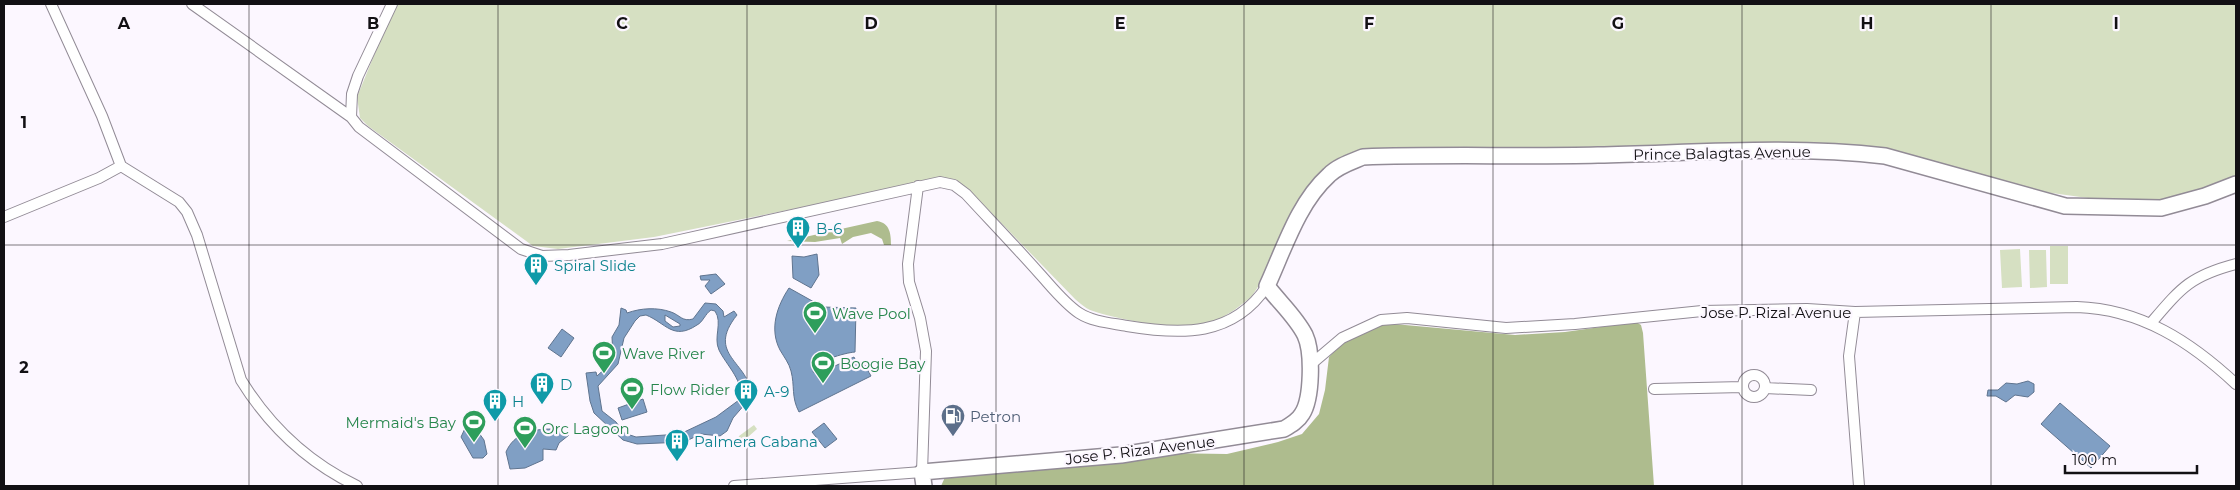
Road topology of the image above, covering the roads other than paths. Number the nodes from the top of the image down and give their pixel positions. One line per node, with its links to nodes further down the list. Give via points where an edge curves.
1 (50, 4): 5 (street, via 102,116)
2 (192, 4): 4 (street)
3 (392, 4): 4 (street, via 358,76 352,94)
4 (351, 117): 7 (street, via 359,127 504,237 521,249 542,256 662,244)
5 (121, 166): 8 (street); 20 (street, via 179,202 187,212 241,380 252,398 302,453 328,472)
6 (2236, 184): 10 (main road, Prince Balagtas Avenue, via 2161,208 2065,206 1885,156 1854,152 1363,157 1330,174 1319,185 1303,208)
7 (918, 186): 10 (street, via 940,182 960,189 1079,313 1097,321 1167,332 1205,330 1251,306); 19 (street, via 908,264 909,282 926,350)
8 (4, 217)
9 (2236, 264): 12 (street, via 2195,278 2180,289)
10 (1267, 286): 13 (main road, Jose P. Rizal Avenue, via 1305,335 1309,346)
11 (1856, 312): 12 (street, Jose P. Rizal Avenue, via 2087,307); 13 (street, Jose P. Rizal Avenue, via 1807,309 1702,311 1506,328 1407,318 1381,320 1342,338); 22 (street, via 1849,356)
12 (2151, 323): 14 (street, Jose P. Rizal Avenue, via 2192,346)
13 (1309, 366): 19 (main road, Jose P. Rizal Avenue, via 1310,387 1304,413 1284,429 1121,455)
14 (2236, 384)
15 (1743, 388): 16 (street, via 1753,397 1760,395); 16 (street, via 1746,377 1753,374 1764,380); 17 (street)
16 (1765, 388): 18 (street)
17 (1654, 389)
18 (1812, 390)
19 (923, 479): 21 (street)
20 (357, 486)
21 (734, 486)
22 (1859, 486)

